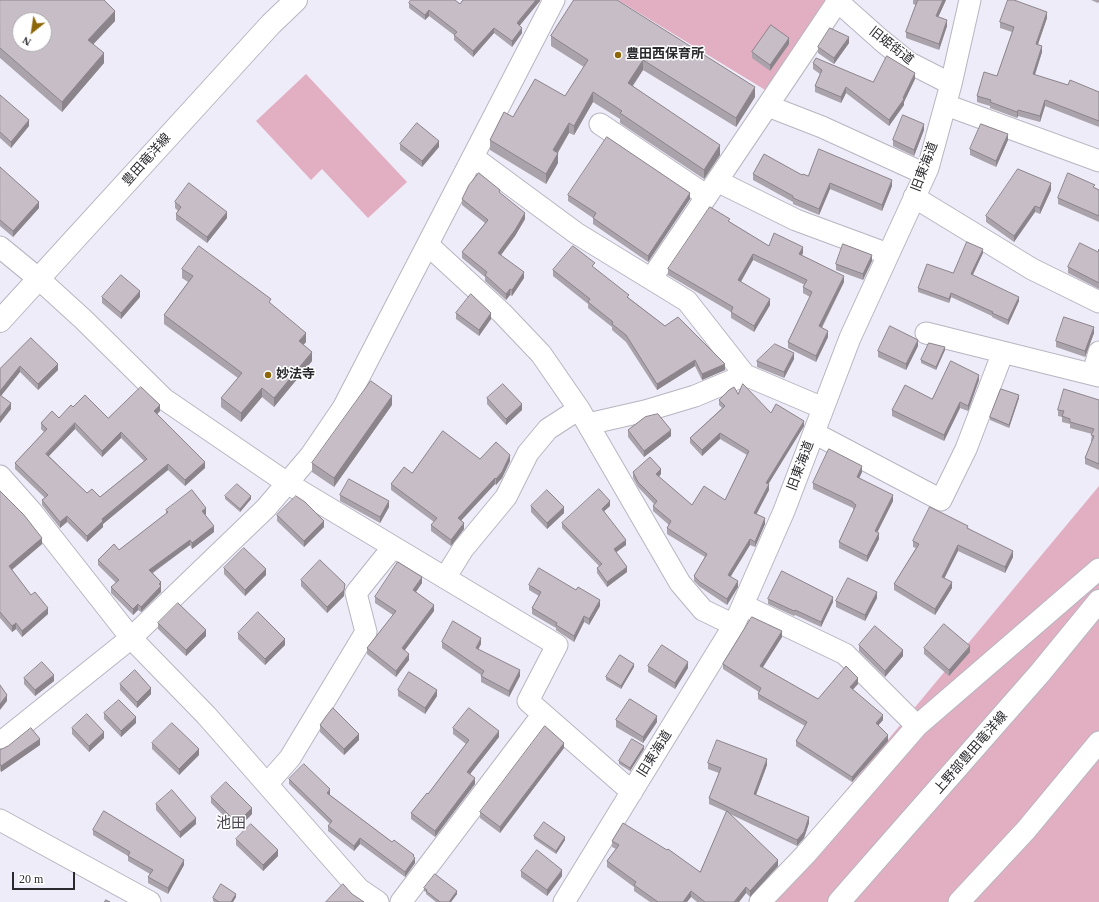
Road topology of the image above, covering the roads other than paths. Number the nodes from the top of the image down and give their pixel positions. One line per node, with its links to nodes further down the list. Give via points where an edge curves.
1 (296, 0): 17 (main road, 豊田竜洋線, via 271,24)
2 (554, 0): 9 (street)
3 (970, 0): 5 (street, 旧東海道)
4 (837, 1): 5 (street, 旧姫街道, via 908,62); 7 (street)
5 (951, 84): 6 (street, 旧東海道)
6 (946, 105): 10 (street); 11 (street, 旧東海道)
7 (768, 106): 11 (street, via 822,127); 12 (street)
8 (600, 124): 12 (street)
9 (473, 157): 14 (street); 18 (street, via 576,233)
10 (1099, 161)
11 (925, 174): 13 (street, 旧東海道)
12 (712, 189): 16 (street); 18 (street)
13 (914, 196): 16 (street, 旧東海道); 19 (street, via 1032,269)
14 (428, 245): 27 (street, via 502,313 541,354); 30 (street, via 343,408 311,456)
15 (0, 247): 17 (street)
16 (888, 254): 26 (street, 旧東海道, via 850,338)
17 (39, 279): 20 (main road, 豊田竜洋線); 30 (street, via 164,399)
18 (651, 279): 24 (street, via 687,302)
19 (1099, 302)
20 (0, 321)
21 (926, 333): 22 (street)
22 (1003, 352): 25 (street); 28 (street, via 966,449 941,500)
23 (1099, 352): 25 (street)
24 (745, 375): 26 (street); 27 (street, via 695,396 645,411)
25 (1096, 375)
26 (823, 408): 28 (street, 旧東海道)
27 (584, 416): 33 (street, via 548,429 528,453 506,497 463,549); 36 (street, via 680,583 703,610)
28 (814, 433): 35 (street, 旧東海道, via 784,511)
29 (0, 476): 37 (street, via 32,512)
30 (287, 483): 31 (street); 37 (street, via 266,508)
31 (393, 547): 33 (street); 42 (street, via 356,593 366,632 290,758)
32 (1099, 569): 39 (street)
33 (445, 578): 38 (street, via 557,645 528,701)
34 (1099, 601): 50 (main road, 上野部豊田竜洋線, via 1040,673)
35 (743, 605): 36 (street, 旧東海道); 39 (street, via 845,654)
36 (734, 625): 43 (street, 旧東海道)
37 (131, 638): 40 (street); 42 (street, via 206,715)
38 (543, 714): 43 (street); 47 (street)
39 (917, 726): 49 (street, via 805,855)
40 (1, 740)
41 (1099, 742): 51 (street, via 1026,830)
42 (267, 784): 46 (street, via 358,889)
43 (632, 792): 48 (street, 旧東海道)
44 (0, 820): 45 (street)
45 (150, 902)
46 (378, 902)
47 (401, 902)
48 (564, 902)
49 (760, 902)
50 (839, 902)
51 (959, 902)

